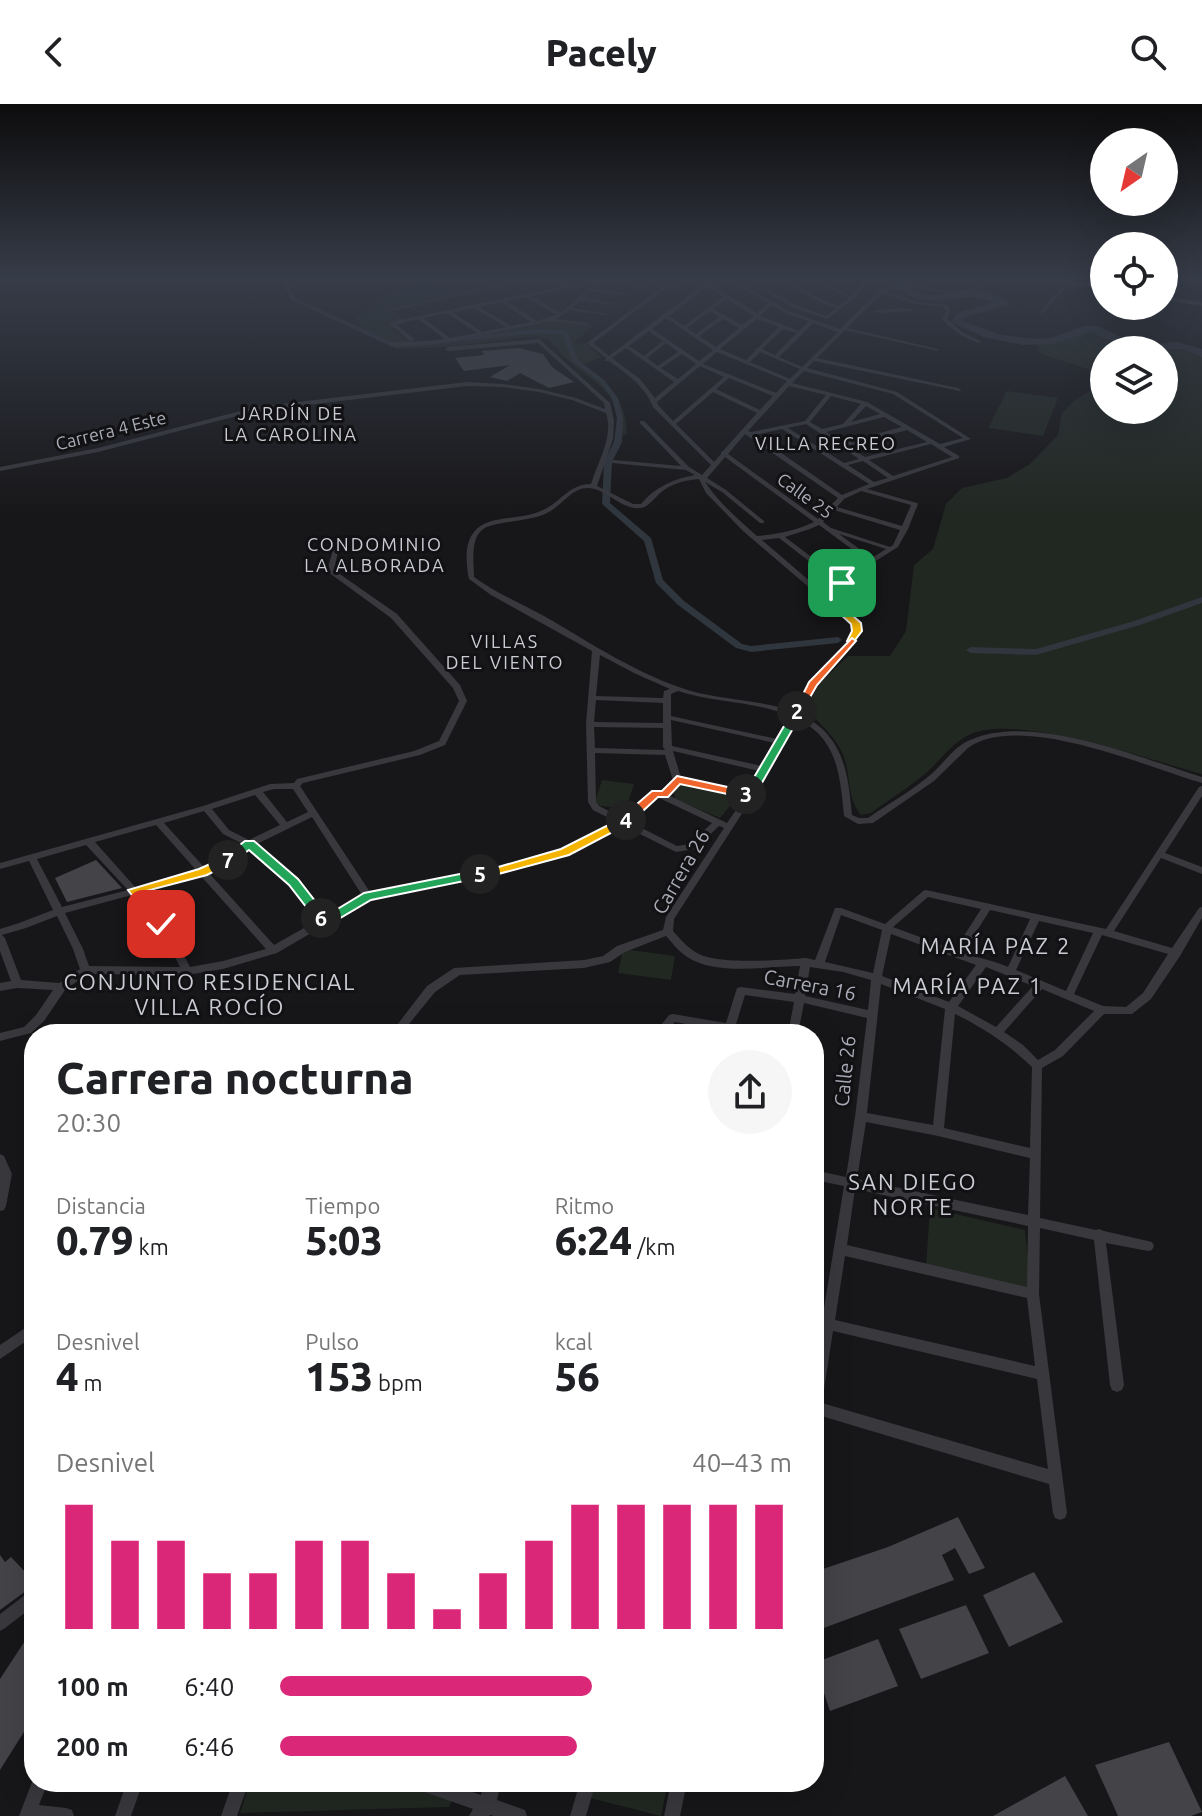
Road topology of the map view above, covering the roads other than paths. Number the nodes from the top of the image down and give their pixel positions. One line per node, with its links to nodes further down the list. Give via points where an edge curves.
1 (556, 359): 24 (street, via 607,403)
2 (645, 359): 13 (street)
3 (671, 359): 13 (street)
4 (692, 359): 12 (street)
5 (706, 359): 12 (street)
6 (737, 359): 11 (street)
7 (749, 359): 11 (street)
8 (783, 359): 14 (street)
9 (813, 359): 14 (street); 19 (street)
10 (607, 360): 22 (street, via 635,377)
11 (746, 363): 17 (street)
12 (700, 364): 15 (street); 16 (street)
13 (658, 368): 16 (street)
14 (803, 369): 17 (street); 38 (street, via 895,393 968,439)
15 (728, 376): 18 (street); 21 (street)
16 (678, 382): 22 (street)
17 (790, 383): 20 (street); 21 (street)
18 (712, 389): 25 (street); 29 (street)
19 (958, 390)
20 (830, 394): 23 (street); 28 (street)
21 (777, 395): 25 (street)
22 (655, 401): 29 (street)
23 (865, 403): 26 (street); 30 (street)
24 (608, 412): 45 (street, Carrera 4 Este, via 573,397 467,384 256,409); 49 (street, via 611,437)
25 (761, 413): 33 (street)
26 (884, 415): 30 (street); 32 (street)
27 (642, 422): 44 (street)
28 (807, 422): 31 (street); 34 (street)
29 (673, 424): 42 (street)
30 (845, 426): 34 (street)
31 (783, 427): 33 (street); 35 (street)
32 (907, 428): 36 (street); 37 (street)
33 (748, 432): 39 (street); 51 (street)
34 (824, 433): 35 (street); 37 (street)
35 (804, 441): 43 (street)
36 (932, 442): 38 (street); 40 (street)
37 (843, 445): 40 (street)
38 (940, 446): 46 (street, via 957,457)
39 (723, 453): 42 (street); 54 (street, Calle 25)
40 (862, 459): 43 (street); 46 (street)
41 (614, 462): 44 (street)
42 (713, 464): 47 (street)
43 (842, 465): 48 (street)
44 (687, 468): 47 (street)
45 (0, 469)
46 (891, 477): 48 (street)
47 (702, 478): 49 (street, via 686,478 653,492 643,506); 53 (street); 57 (street, via 704,487)
48 (873, 484): 50 (street)
49 (596, 488): 63 (street, via 577,488 546,513 477,528 468,553 471,578)
50 (860, 489): 51 (street); 55 (street, via 915,504)
51 (842, 498): 52 (street)
52 (830, 507): 54 (street); 55 (street)
53 (762, 522)
54 (821, 525): 56 (street); 59 (street); 60 (street, Calle 25)
55 (905, 529): 59 (street)
56 (780, 536): 57 (street); 61 (street)
57 (756, 538): 62 (street)
58 (336, 547): 76 (street, via 330,571 394,616 448,673 463,701 442,743 432,749)
59 (891, 549): 60 (street)
60 (872, 561): 61 (street)
61 (842, 583): 62 (street)
62 (818, 590): 67 (street, Carrera 26, via 856,623 857,631 812,684)
63 (596, 651): 64 (street); 65 (street)
64 (677, 689): 66 (street, via 667,693); 67 (street)
65 (593, 698): 66 (street); 69 (street)
66 (667, 701): 68 (street)
67 (794, 715): 70 (street, Carrera 26); 75 (street, via 821,731 832,745 841,761 848,816 858,821 870,821 932,779 974,740 1014,731 1074,742)
68 (666, 721): 69 (street); 70 (street); 72 (street)
69 (590, 724): 71 (street)
70 (780, 742): 73 (street, Carrera 26)
71 (592, 750): 72 (street); 85 (street, via 592,802)
72 (667, 750): 73 (street); 74 (street)
73 (764, 769): 80 (street, Carrera 26)
74 (677, 780): 79 (street); 80 (street)
75 (1202, 780)
76 (296, 786): 78 (street); 82 (street)
77 (1202, 789): 90 (street)
78 (257, 791): 81 (street); 86 (street)
79 (660, 794): 84 (street); 85 (street)
80 (750, 795): 87 (street, Carrera 26)
81 (206, 808): 83 (street); 89 (street, via 226,832)
82 (313, 813): 86 (street); 96 (street)
83 (158, 822): 88 (street); 94 (street)
84 (718, 822): 85 (street, via 685,850); 87 (street)
85 (623, 823): 96 (street, via 536,862)
86 (286, 826): 89 (street)
87 (728, 827): 104 (street, Carrera 26, via 669,919)
88 (89, 842): 91 (street); 95 (street)
89 (249, 844): 94 (street); 101 (street, via 294,882)
90 (1159, 854): 93 (street); 105 (street)
91 (32, 858): 92 (street); 99 (street)
92 (0, 866)
93 (1202, 871)
94 (202, 872): 95 (street); 107 (street)
95 (134, 890): 99 (street); 114 (street, via 178,946)
96 (368, 896): 101 (street)
97 (988, 906): 100 (street); 102 (street, via 926,893); 109 (street)
98 (1202, 910): 108 (street)
99 (59, 912): 103 (street); 113 (street)
100 (1036, 917): 105 (street); 115 (street)
101 (325, 923): 107 (street)
102 (888, 926): 109 (street); 111 (street, via 835,910); 116 (street, Calle 26)
103 (0, 932)
104 (668, 932): 110 (street, via 695,956 714,962); 127 (street, via 584,964 458,971 431,989)
105 (1104, 932): 108 (street); 121 (street)
106 (0, 938): 117 (street)
107 (273, 950): 114 (street)
108 (1176, 953): 124 (street, via 1147,996 1128,1011)
109 (957, 954): 112 (street)
110 (806, 962): 111 (street); 122 (street)
111 (819, 964): 116 (street)
112 (983, 964): 115 (street); 123 (street)
113 (85, 970): 114 (street); 120 (street)
114 (187, 971)
115 (1010, 972): 118 (street)
116 (877, 976): 123 (street); 125 (street, Calle 26)
117 (17, 984): 119 (street); 120 (street)
118 (1041, 984): 121 (street); 133 (street)
119 (0, 987)
120 (61, 987): 126 (street)
121 (1069, 994): 124 (street)
122 (801, 999): 125 (street, Carrera 16); 130 (street, Carrera 16, via 741,991); 131 (street)
123 (950, 1009): 133 (street); 137 (street)
124 (1102, 1010): 135 (street, via 1059,1053)
125 (872, 1015): 136 (street, Calle 26)
126 (34, 1024)
127 (403, 1024)
128 (668, 1024): 129 (street, via 673,1018)
129 (699, 1024)
130 (731, 1024)
131 (795, 1024)
132 (24, 1031): 134 (street)
133 (998, 1032): 135 (street)
134 (0, 1037)
135 (1037, 1066): 138 (street)
136 (861, 1117): 137 (street); 141 (street, Calle 26)
137 (938, 1131): 138 (street)
138 (1035, 1154): 143 (street)
139 (1, 1160): 142 (street, via 6,1174)
140 (824, 1177): 141 (street)
141 (850, 1182): 143 (street); 146 (street, Calle 26)
142 (0, 1206)
143 (1032, 1220): 144 (street); 147 (street)
144 (1099, 1234): 145 (street); 153 (street)
145 (1148, 1246)
146 (840, 1249): 147 (street); 148 (street, Calle 26)
147 (1033, 1294): 152 (street)
148 (828, 1324): 150 (street, Calle 26); 152 (street)
149 (24, 1335): 151 (street)
150 (824, 1350)
151 (0, 1353)
152 (1042, 1374): 155 (street)
153 (1117, 1385)
154 (824, 1412): 155 (street)
155 (1054, 1478): 156 (street)
156 (1060, 1513)
157 (24, 1605): 158 (street)
158 (0, 1623)
159 (36, 1792): 167 (street)
160 (131, 1792): 169 (street)
161 (237, 1792): 170 (street)
162 (441, 1792): 166 (street)
163 (489, 1792): 166 (street)
164 (585, 1792): 172 (street)
165 (677, 1792): 173 (street)
166 (482, 1811): 171 (street)
167 (28, 1814): 168 (street)
168 (66, 1816)
169 (123, 1816)
170 (229, 1816)
171 (519, 1816)
172 (578, 1816)
173 (672, 1816)

